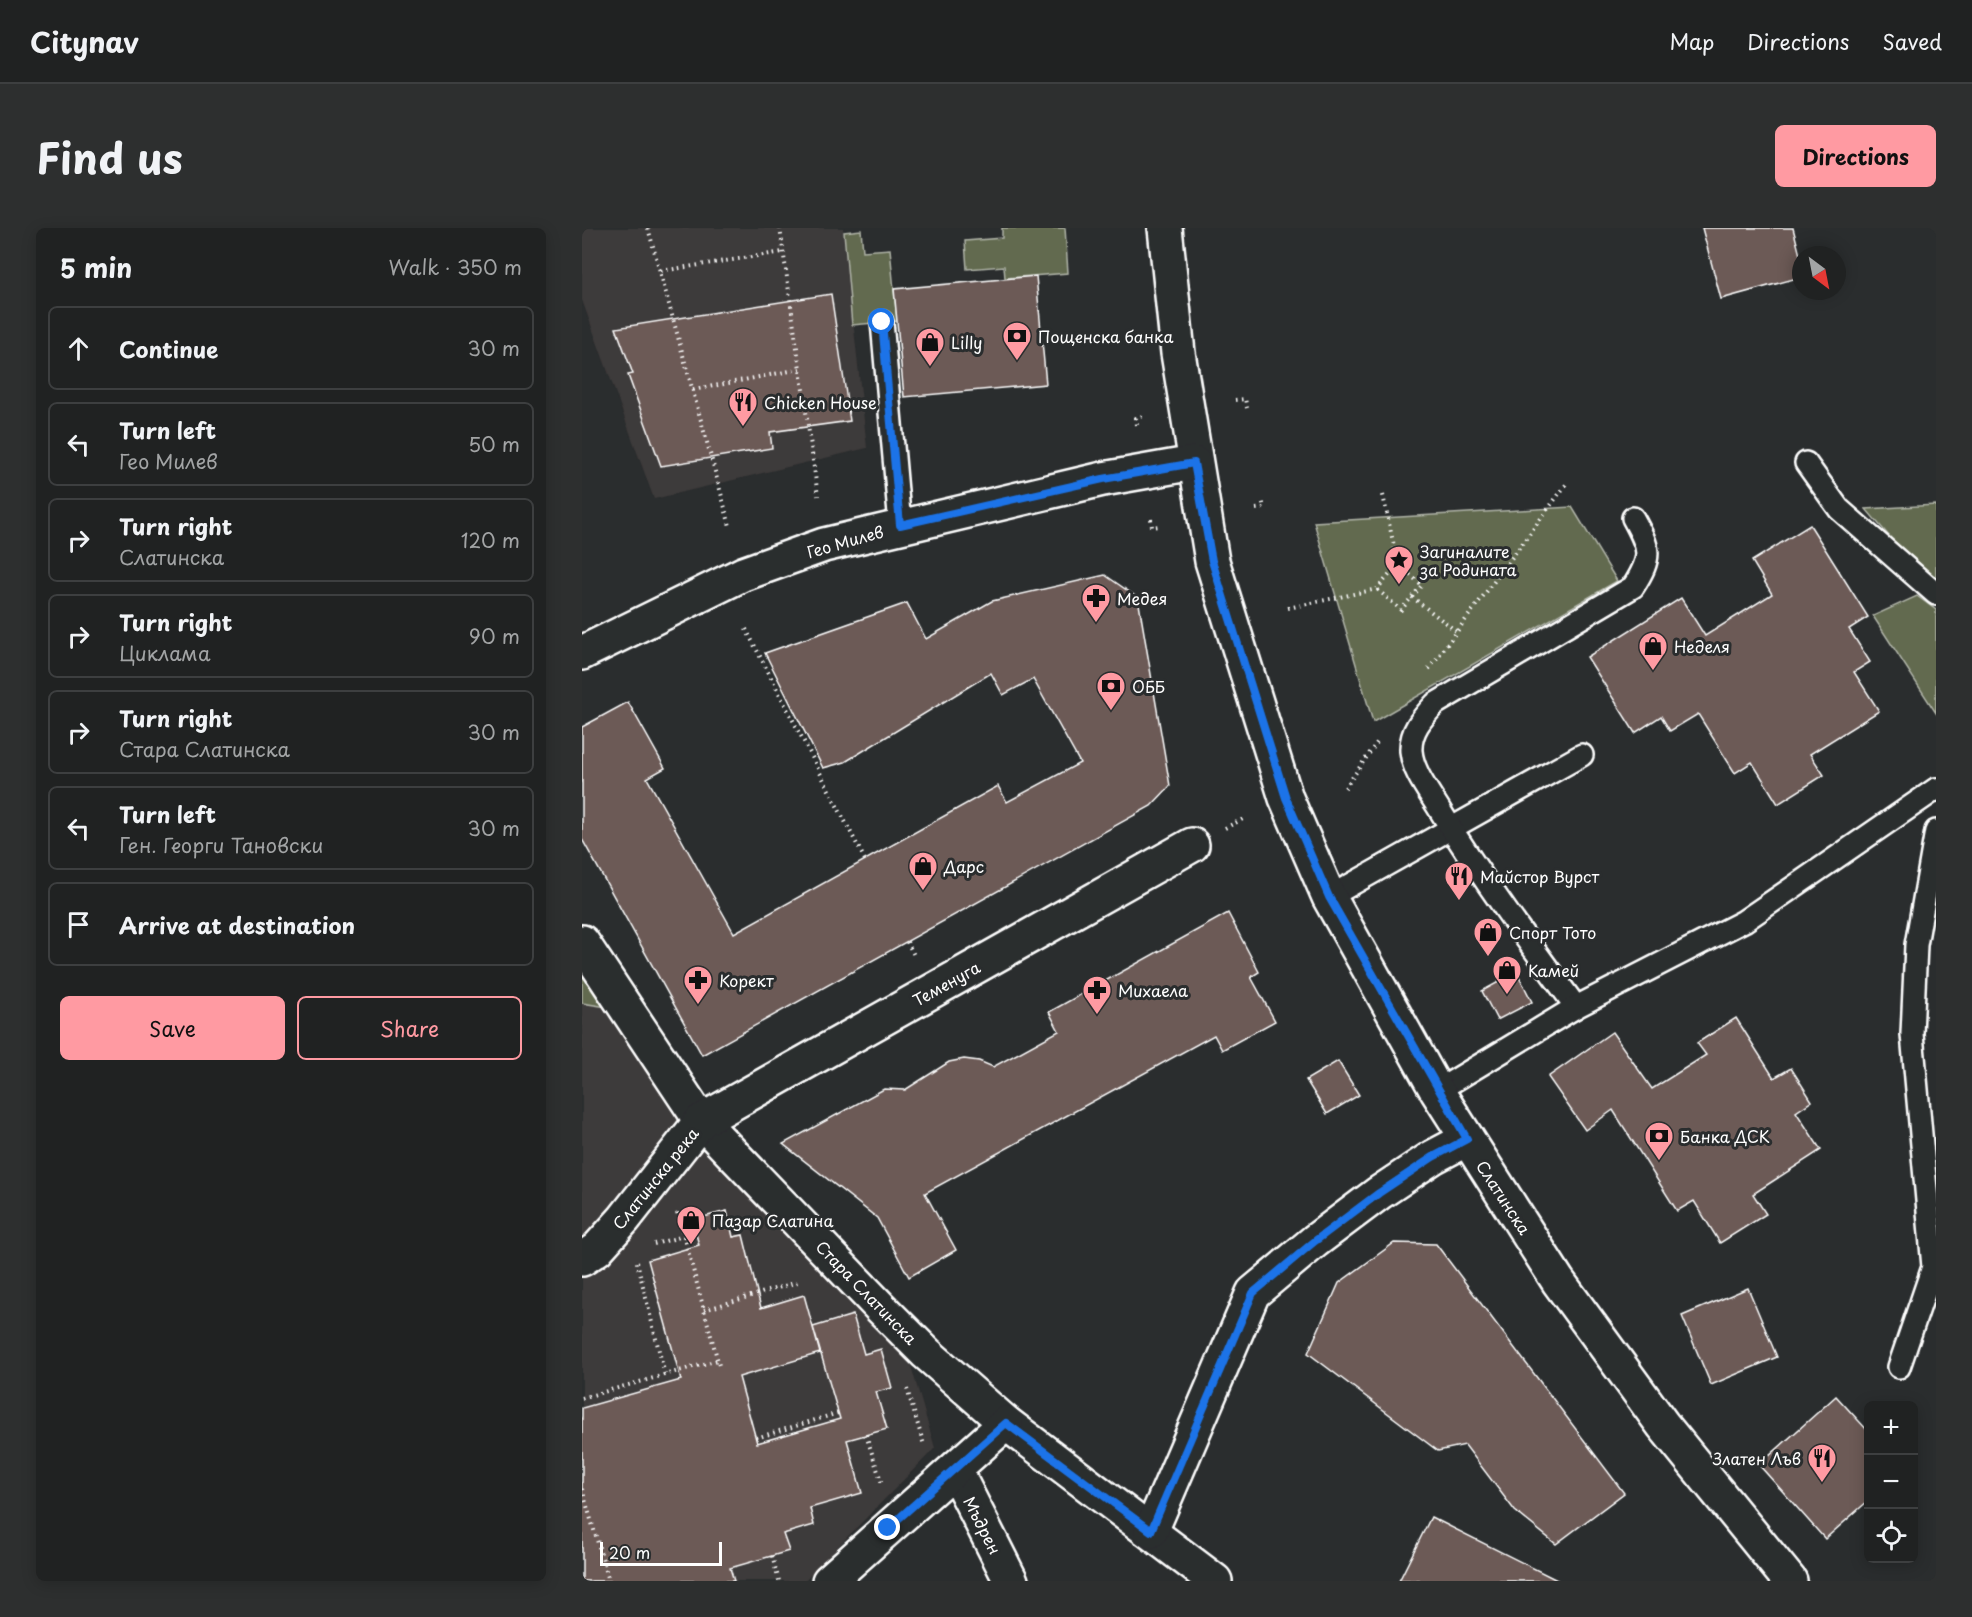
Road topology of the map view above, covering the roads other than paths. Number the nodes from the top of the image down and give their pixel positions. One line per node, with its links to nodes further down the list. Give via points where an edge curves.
1 (1165, 228): 3 (street, Слатинска)
2 (882, 322): 6 (lane)
3 (1194, 463): 6 (street, Гео Милев, via 1103,479); 14 (street, Слатинска, via 1224,604 1286,798)
4 (1806, 463): 7 (lane, via 1839,509)
5 (1633, 518): 11 (lane, via 1646,541 1648,565 1634,587 1435,704 1422,717 1412,736 1411,753 1418,773)
6 (900, 525): 8 (street, Гео Милев, via 824,545 743,574)
7 (1936, 594)
8 (582, 653)
9 (1582, 755): 11 (lane)
10 (1936, 789): 16 (lane, via 1744,921)
11 (1452, 830): 14 (lane); 16 (lane)
12 (1936, 831): 21 (lane, via 1916,945 1912,1034 1933,1268)
13 (1192, 845): 18 (street, Теменуга)
14 (1329, 897): 17 (street, Слатинска)
15 (582, 942): 18 (street, Стара Слатинска)
16 (1576, 1007): 17 (lane)
17 (1437, 1091): 19 (street, Слатинска)
18 (701, 1121): 20 (street, Слатинска река, via 624,1219 597,1249); 22 (street, Стара Слатинска, via 926,1353)
19 (1467, 1139): 24 (street, via 1379,1193 1253,1293); 28 (street, Слатинска, via 1558,1281 1663,1425)
20 (582, 1259)
21 (1899, 1366)
22 (1006, 1423): 23 (street); 24 (street, Стара Слатинска)
23 (955, 1470): 25 (street); 26 (street, Мъдрен)
24 (1151, 1531): 27 (street, Стара Слатинска)
25 (828, 1581)
26 (1011, 1581)
27 (1215, 1581)
28 (1790, 1581)

